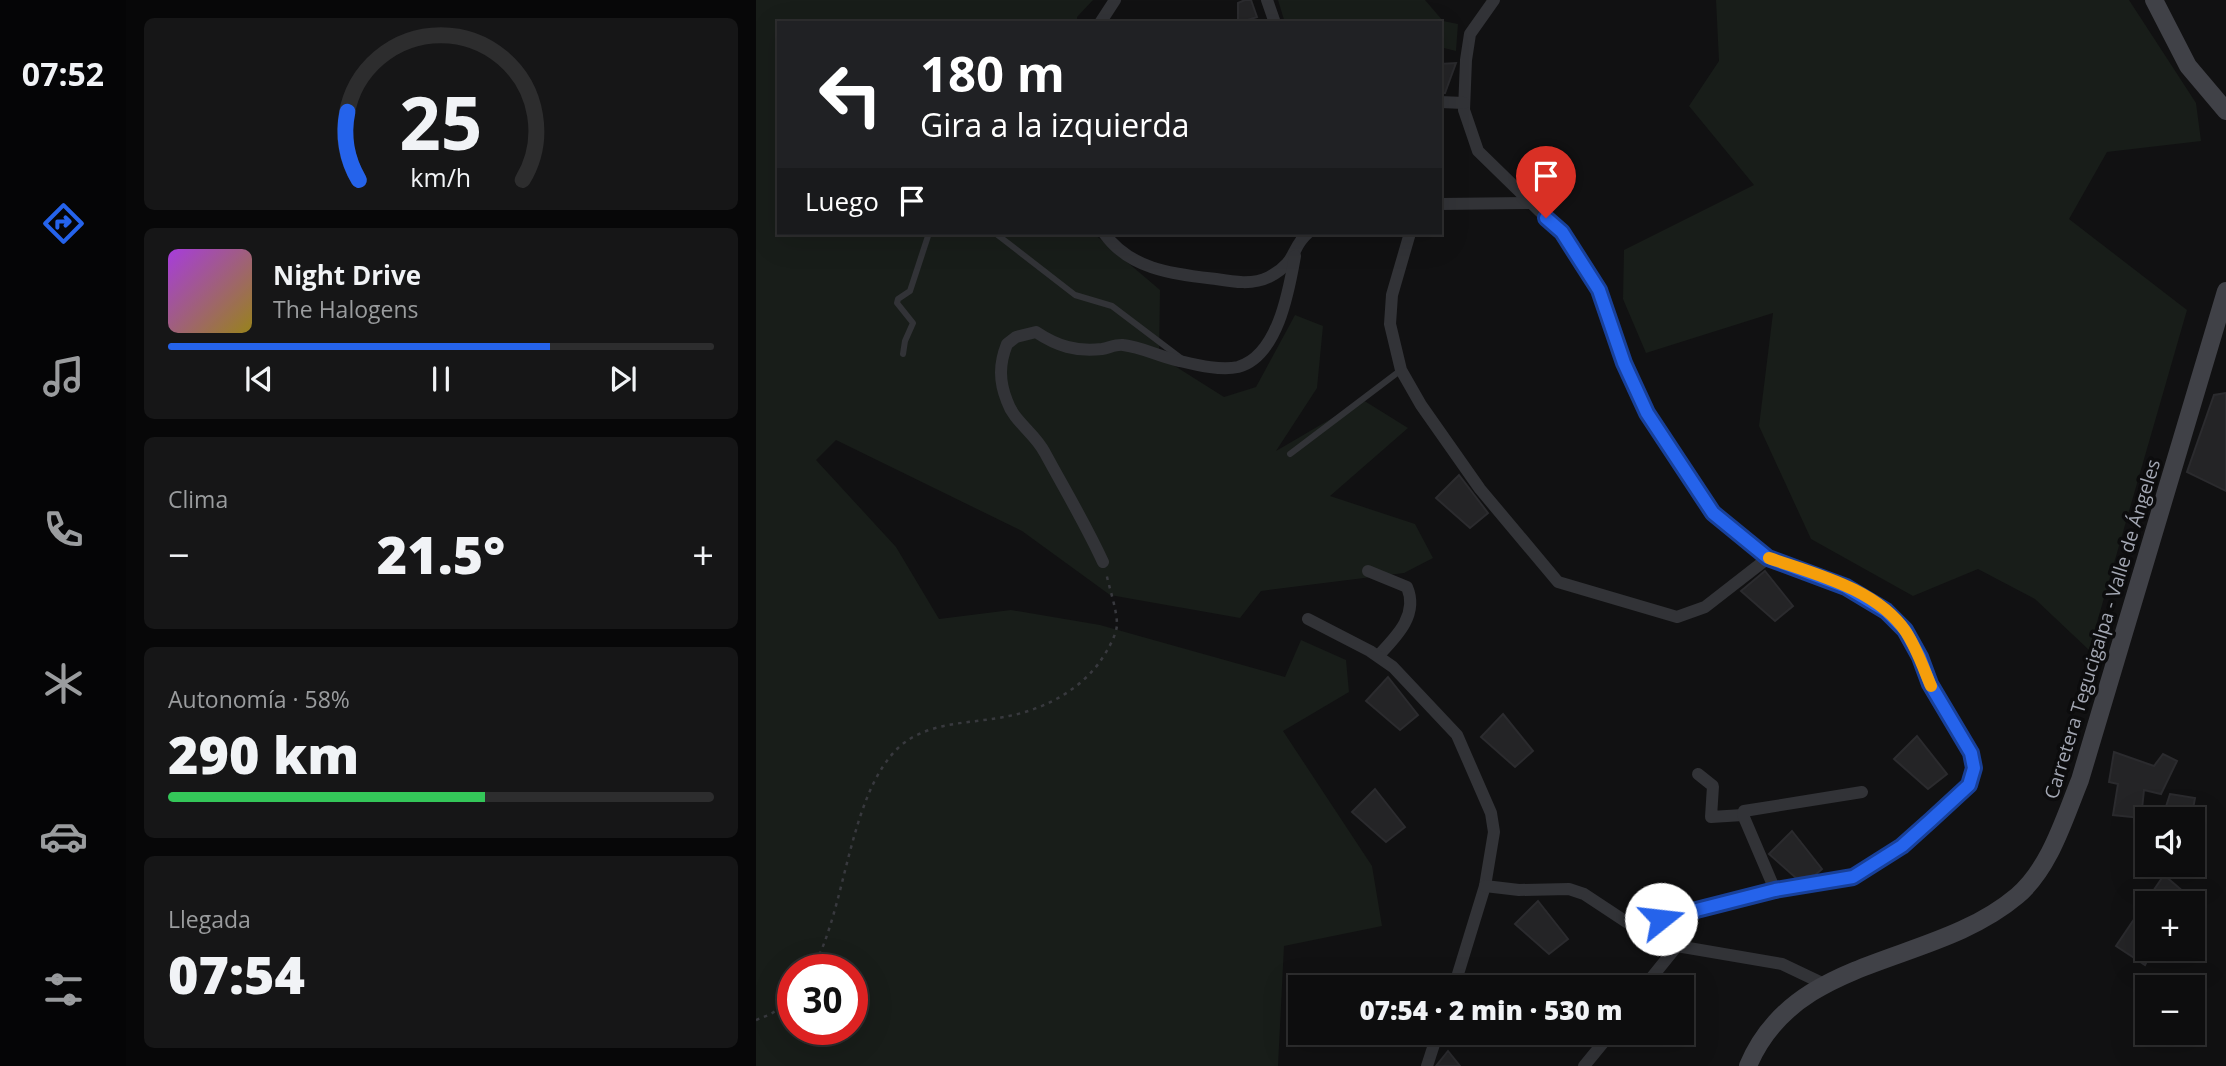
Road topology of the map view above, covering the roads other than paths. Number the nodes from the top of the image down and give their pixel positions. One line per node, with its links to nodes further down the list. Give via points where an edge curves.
1 (1115, 0): 5 (street)
2 (1267, 0): 6 (street)
3 (1493, 0): 8 (street, via 1470,34)
4 (2154, 0): 9 (main road, via 2188,66)
5 (1101, 21)
6 (1274, 21)
7 (1442, 102): 8 (street)
8 (1464, 103): 10 (street, via 1478,151)
9 (2226, 111)
10 (1530, 203): 11 (street); 23 (street, via 1562,232 1599,290 1647,413 1713,513)
11 (1442, 204)
12 (928, 235): 19 (lane, via 910,291 897,303 913,323)
13 (998, 235): 20 (lane, via 1075,295 1112,306)
14 (1106, 235): 17 (street, via 1129,257 1164,273 1245,283 1266,279)
15 (1307, 235): 17 (street)
16 (1409, 235): 21 (street, via 1392,295 1390,324)
17 (1295, 256): 20 (street, via 1278,326 1253,359 1225,369)
18 (2226, 291): 37 (main road, Carretera Tegucigalpa - Valle de Ángeles, via 2080,780 2053,846 2018,895 1966,929)
19 (903, 354)
20 (1186, 362): 24 (street, via 1120,344 1066,349 1036,332 1007,344 1000,372 1008,404 1069,492)
21 (1401, 370): 22 (lane); 23 (street, via 1480,489 1558,582 1677,617 1705,607)
22 (1290, 454)
23 (1768, 558): 32 (street, via 1865,596 1905,630 1930,684 1971,753 1974,768 1969,785 1874,866 1838,881)
24 (1103, 562)
25 (1368, 571): 27 (street, via 1407,587 1412,597 1405,624)
26 (1308, 619): 27 (street)
27 (1378, 656): 31 (street, via 1457,735 1491,813 1494,832)
28 (1698, 774): 30 (street, via 1713,786 1711,817)
29 (1863, 792): 30 (street, via 1744,811)
30 (1743, 815): 32 (street)
31 (1485, 886): 33 (street, via 1569,889); 35 (street)
32 (1775, 890): 33 (street, via 1684,912)
33 (1640, 931): 34 (street)
34 (1677, 946): 36 (street); 37 (street, via 1782,964)
35 (1458, 975)
36 (1654, 975)
37 (1824, 984): 42 (main road, Carretera Tegucigalpa - Valle de Ángeles, via 1783,1010)
38 (1434, 1045): 40 (street)
39 (1601, 1045): 41 (street)
40 (1427, 1066)
41 (1584, 1066)
42 (1748, 1066)

